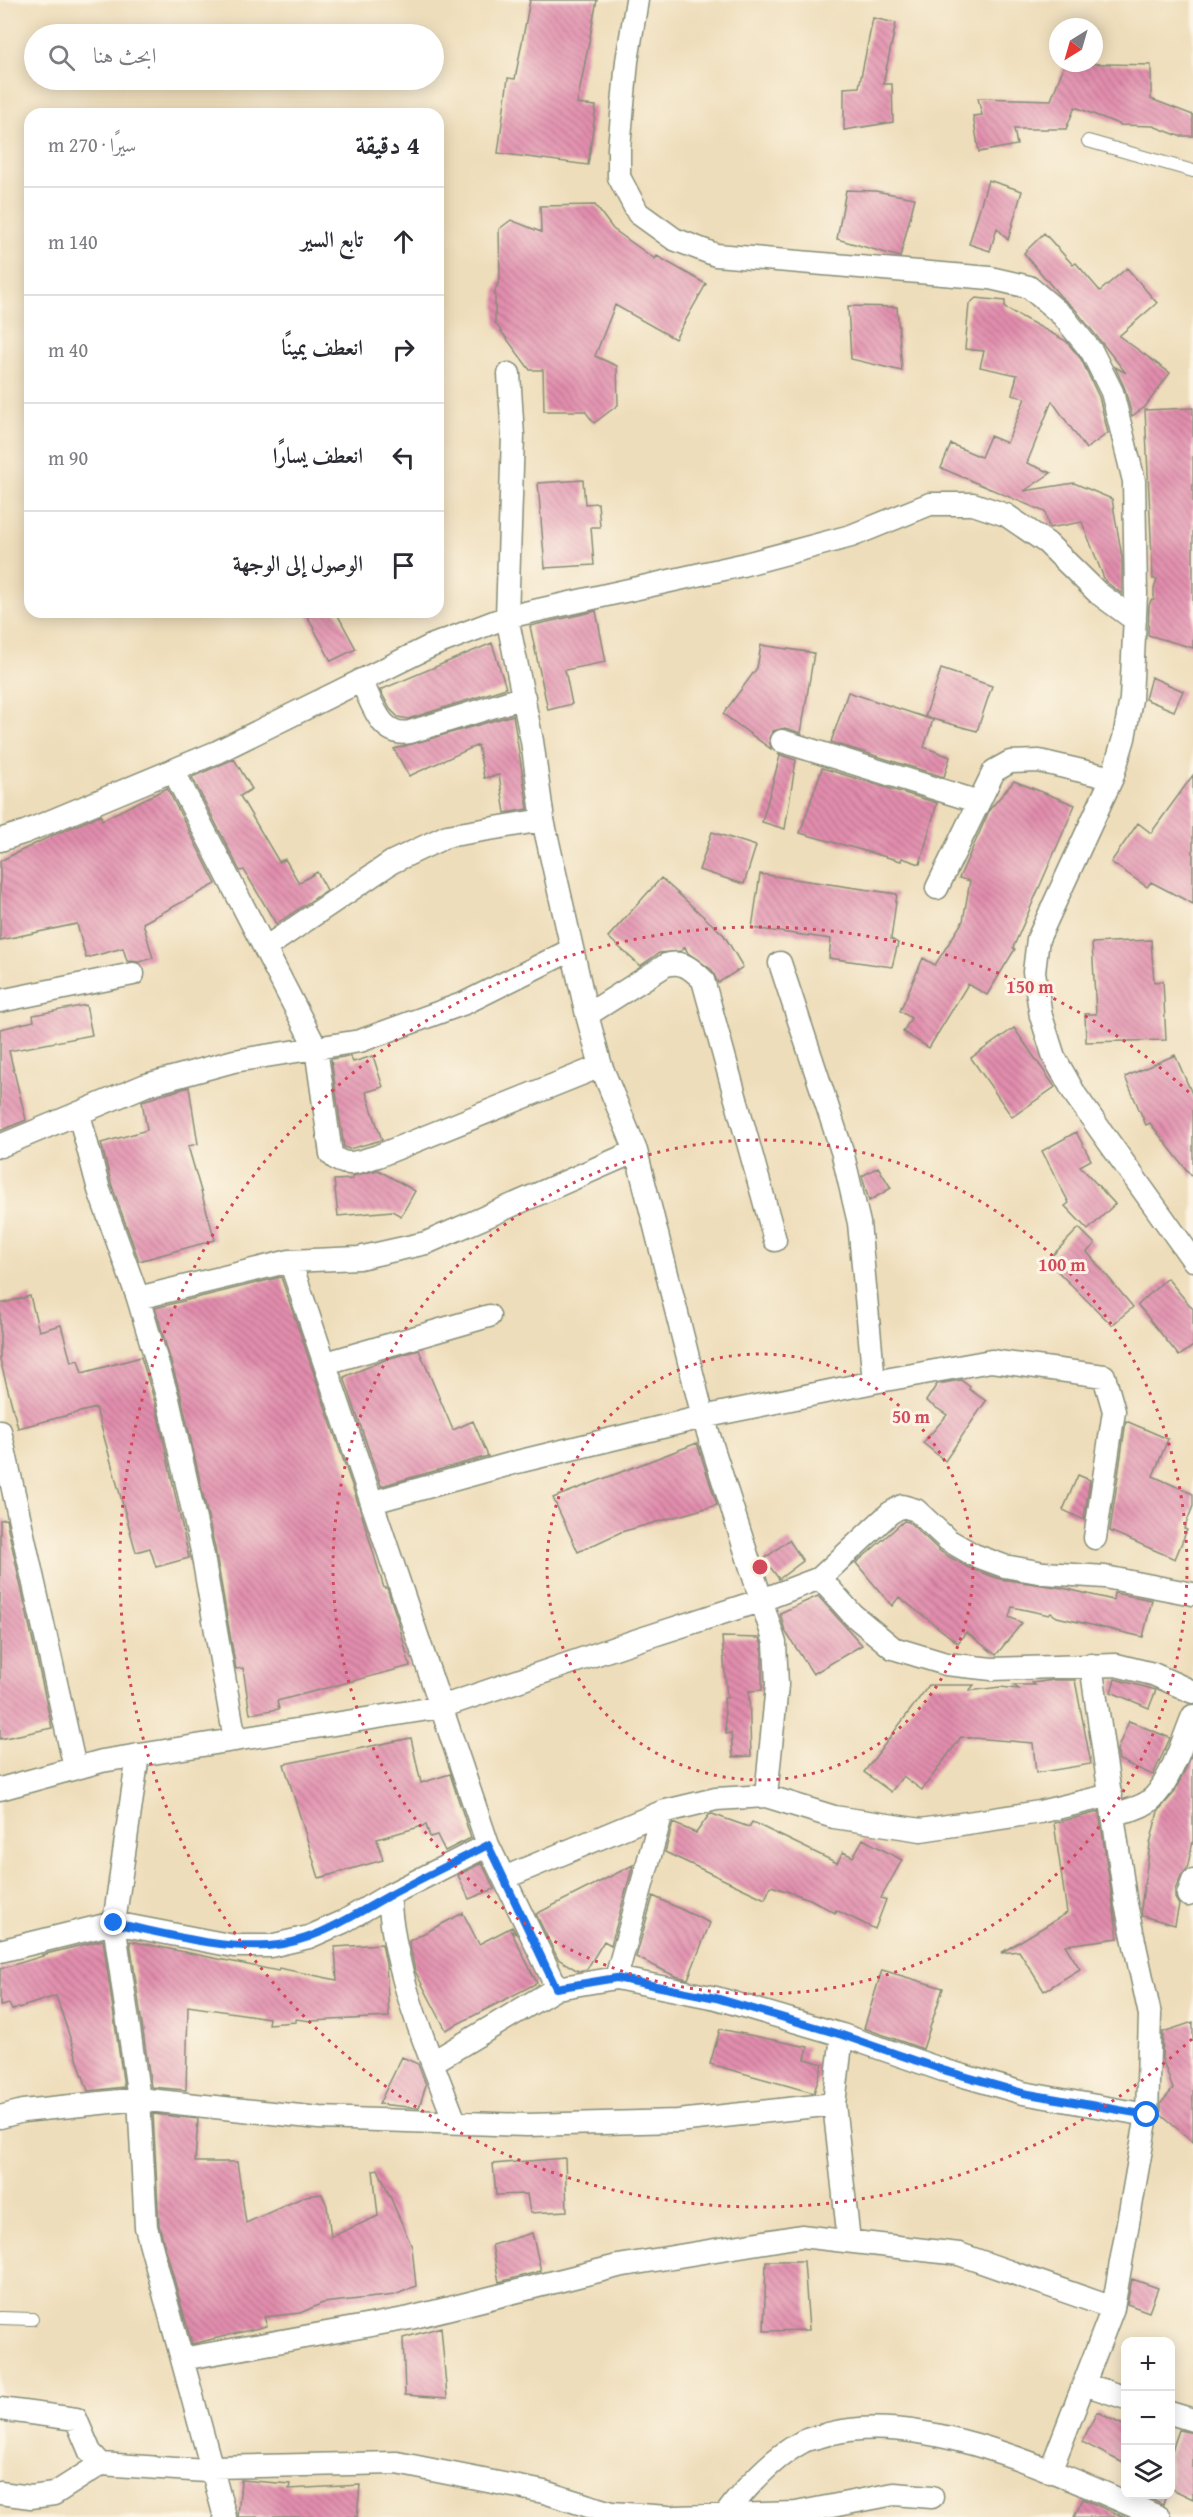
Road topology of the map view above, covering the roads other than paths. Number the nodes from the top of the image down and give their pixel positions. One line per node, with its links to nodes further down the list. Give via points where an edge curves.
1 (637, 0): 6 (street, via 627,61 619,177 638,213 674,239 716,255 990,278 1029,287 1062,316 1092,352 1112,392 1134,481)
2 (1088, 141): 3 (lane)
3 (1193, 171)
4 (509, 374): 5 (street, via 513,436)
5 (507, 617): 6 (street, via 742,565 851,536 930,504 973,504 1006,515 1047,543 1098,593); 7 (street, via 431,646); 8 (street)
6 (1135, 620): 11 (street, via 1131,699)
7 (361, 680): 8 (street, via 384,725 399,733); 10 (street)
8 (524, 698): 13 (street)
9 (782, 741): 12 (street)
10 (173, 770): 14 (street); 16 (street)
11 (1113, 778): 12 (street, via 1039,760 1010,762 994,771); 28 (street, via 1038,939 1034,972 1041,1016 1054,1057 1076,1096)
12 (979, 802): 15 (street)
13 (543, 820): 16 (street, via 447,836 392,862); 17 (street)
14 (0, 840)
15 (937, 888)
16 (265, 948): 22 (street)
17 (571, 950): 21 (street); 22 (street, via 465,1002 360,1041)
18 (780, 963): 33 (street, via 842,1151 860,1223)
19 (133, 974): 20 (street)
20 (0, 1001)
21 (587, 1015): 23 (street); 27 (street, via 666,965 676,962 692,969 703,980)
22 (316, 1048): 23 (street, via 331,1154 346,1164 378,1156); 24 (street, via 234,1061 146,1085)
23 (601, 1066): 26 (street)
24 (79, 1114): 25 (street); 30 (street, via 99,1190)
25 (0, 1146)
26 (636, 1151): 29 (street, via 426,1243 359,1258); 34 (street)
27 (775, 1240)
28 (1193, 1260)
29 (290, 1261): 30 (street); 32 (street)
30 (138, 1298): 45 (street, via 168,1399 200,1539)
31 (489, 1316): 32 (street)
32 (326, 1363): 36 (street)
33 (874, 1382): 34 (street); 37 (street, via 991,1361 1104,1376 1114,1411)
34 (703, 1417): 36 (street); 40 (street)
35 (0, 1431): 47 (street)
36 (373, 1502): 43 (street)
37 (1095, 1538)
38 (820, 1578): 39 (street, via 902,1506 916,1510 948,1540 1004,1566 1105,1577); 40 (street); 41 (street, via 853,1615 893,1648 946,1664 992,1669)
39 (1193, 1594)
40 (762, 1600): 43 (street); 49 (street, via 775,1643 777,1685)
41 (1091, 1665): 42 (street, via 1135,1668); 50 (street)
42 (1193, 1692)
43 (441, 1707): 45 (street); 52 (street)
44 (1193, 1716): 50 (street, via 1169,1774 1151,1800 1138,1807)
45 (235, 1740): 46 (street)
46 (138, 1755): 47 (street); 55 (street)
47 (75, 1768): 48 (street)
48 (0, 1789)
49 (766, 1796): 50 (street, via 834,1817 921,1830); 51 (street, via 716,1799)
50 (1112, 1804): 63 (street, via 1126,1904 1150,2015)
51 (662, 1812): 53 (street); 57 (street)
52 (488, 1845): 53 (street); 54 (street)
53 (504, 1878): 58 (street)
54 (389, 1895): 55 (street, via 309,1937 270,1946 234,1946); 60 (street, via 391,1931 403,1984)
55 (114, 1923): 56 (street); 61 (street)
56 (0, 1952)
57 (616, 1978): 58 (street); 59 (street, via 716,1998)
58 (556, 1988): 60 (street)
59 (842, 2035): 62 (street); 63 (street, via 1023,2093)
60 (433, 2062): 65 (street)
61 (139, 2099): 64 (street); 65 (street, via 319,2118); 70 (street, via 146,2227)
62 (834, 2104): 65 (street, via 678,2121 527,2125); 66 (street)
63 (1147, 2115): 67 (street)
64 (0, 2117)
65 (455, 2122)
66 (849, 2241): 67 (street, via 959,2254); 70 (street, via 801,2236 618,2266 410,2318)
67 (1113, 2308): 71 (street)
68 (0, 2318): 69 (lane)
69 (32, 2319)
70 (182, 2359): 77 (street)
71 (1084, 2384): 72 (street); 78 (street)
72 (1121, 2397)
73 (0, 2409): 76 (street, via 75,2419 90,2452)
74 (1175, 2415): 75 (street)
75 (1193, 2420)
76 (101, 2464): 77 (street, via 206,2471); 79 (street, via 45,2497)
77 (211, 2467): 83 (street); 84 (street, via 397,2463 544,2492 611,2513)
78 (1050, 2472): 81 (street, via 932,2433 891,2428 848,2429 803,2441 747,2485); 86 (street)
79 (0, 2493)
80 (932, 2497): 82 (street, via 894,2494)
81 (726, 2514): 82 (street); 85 (street)
82 (798, 2515)
83 (225, 2517)
84 (668, 2517)
85 (676, 2517)
86 (1159, 2517)

